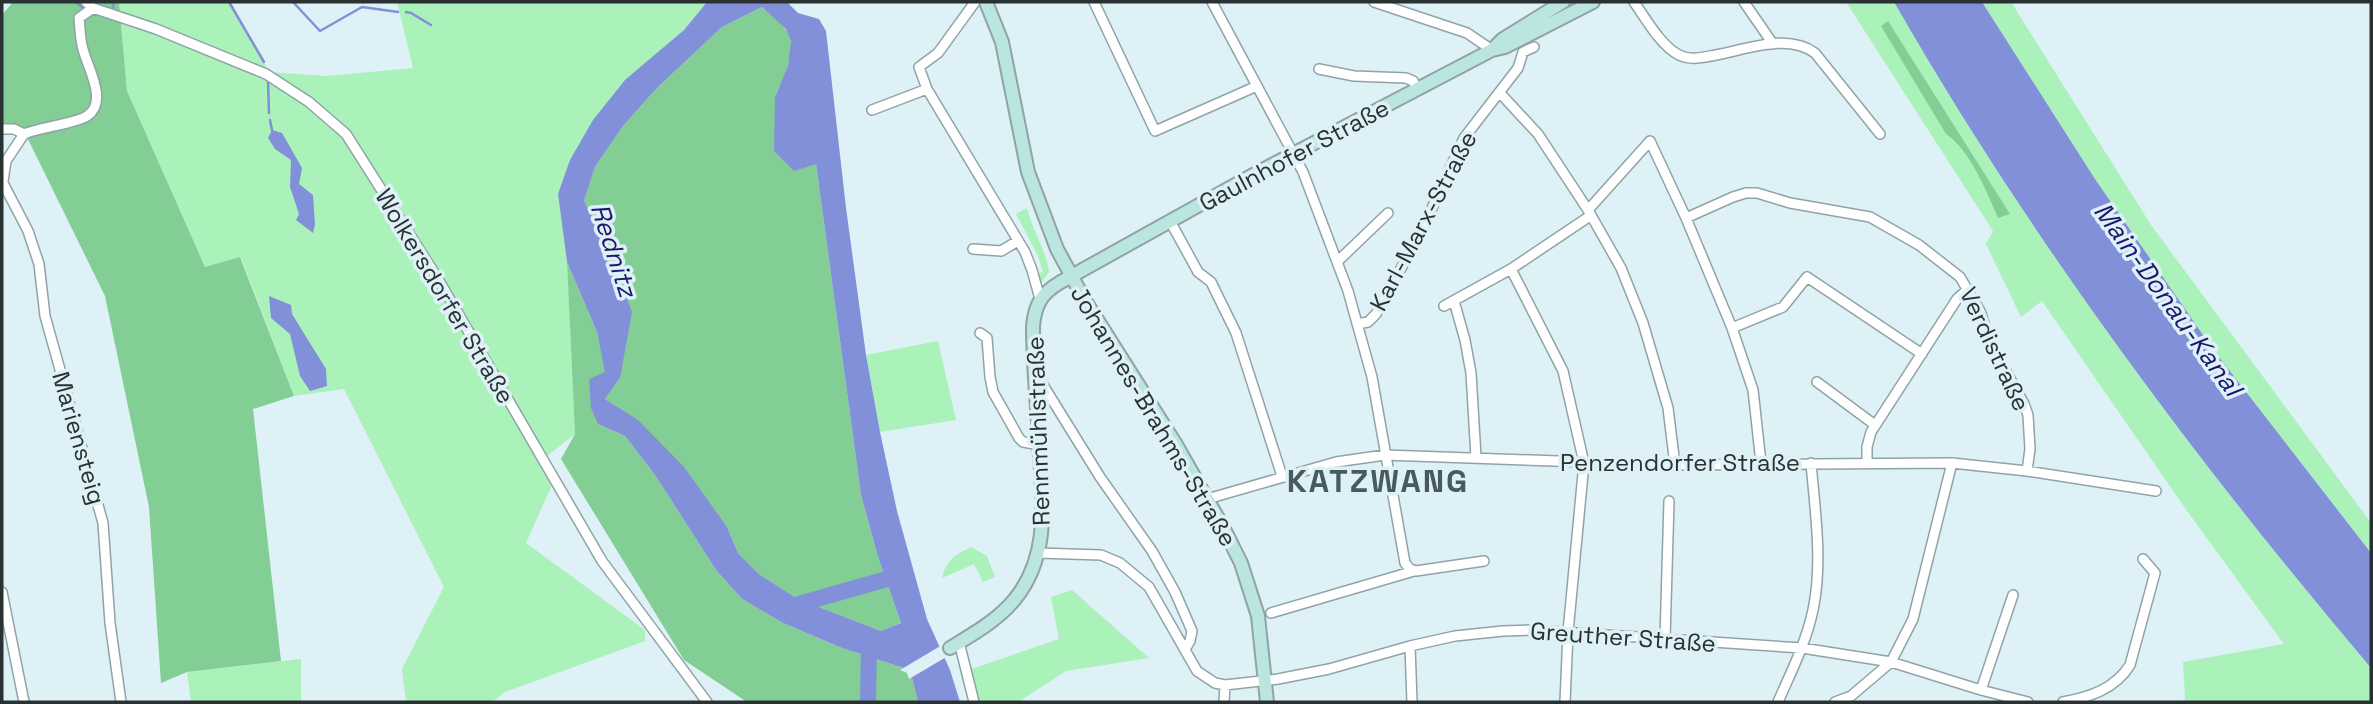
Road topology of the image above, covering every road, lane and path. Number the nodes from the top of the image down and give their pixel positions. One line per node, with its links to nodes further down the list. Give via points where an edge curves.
1 (986, 2): 35 (main road, Johannes-Brahms-Straße, via 1000,34 1031,182)
2 (1094, 2): 17 (street, via 1155,131)
3 (1212, 2): 17 (street)
4 (1374, 2): 15 (street, via 1467,33)
5 (1563, 2): 11 (main road, Gaulnhofer Straße)
6 (1593, 2): 12 (main road, Gaulnhofer Straße)
7 (1634, 2): 13 (street, via 1670,49 1682,56 1702,58)
8 (1744, 2): 13 (street)
9 (90, 5): 23 (street, via 79,18 82,47 96,91 95,106 87,117); 79 (street, Wolkersdorfer Straße, via 266,74 346,134 438,279 602,561)
10 (973, 5): 18 (street, via 938,53 919,67)
11 (1547, 6): 12 (street); 15 (main road, Gaulnhofer Straße)
12 (1561, 19): 15 (main road, Gaulnhofer Straße)
13 (1773, 44): 24 (street, via 1793,43 1815,53)
14 (1534, 47): 20 (street, Karl-Marx-Straße, via 1522,52 1518,68)
15 (1492, 50): 19 (main road, Gaulnhofer Straße)
16 (1320, 69): 19 (street, Gaulnhofer Straße, via 1406,78)
17 (1257, 86): 25 (street)
18 (928, 89): 21 (street); 31 (street)
19 (1418, 90): 25 (main road, Gaulnhofer Straße)
20 (1500, 93): 28 (street, via 1538,134); 38 (street, Karl-Marx-Straße, via 1464,138 1422,230 1376,314)
21 (872, 110)
22 (2, 130): 23 (street)
23 (24, 134): 26 (street, via 6,161)
24 (1880, 134)
25 (1294, 153): 30 (main road, Gaulnhofer Straße); 33 (street)
26 (3, 186): 78 (street, Mariensteig, via 28,231 39,264 45,316 103,523)
27 (1388, 213): 33 (street)
28 (1589, 213): 29 (street, via 1650,141); 34 (street); 53 (street, via 1621,268 1643,323 1668,408)
29 (1686, 218): 36 (street, Verdistraße, via 1746,193 1870,217 1919,245 1960,277); 39 (street)
30 (1170, 221): 35 (main road, Gaulnhofer Straße); 55 (street, Gaulnhofer Straße, via 1198,272 1211,282 1236,333)
31 (1018, 241): 32 (street, via 999,253); 37 (street)
32 (973, 250)
33 (1337, 262): 38 (street)
34 (1511, 269): 47 (street, via 1449,303 1465,340 1471,373); 49 (street, via 1563,371)
35 (1071, 277): 37 (main road, Rennmühlstraße); 57 (main road, Johannes-Brahms-Straße)
36 (1968, 289): 41 (street); 54 (street, Verdistraße, via 1991,344 2025,404)
37 (1040, 299): 42 (main road, Rennmühlstraße, via 1033,326)
38 (1357, 324): 46 (street, via 1372,377)
39 (1732, 328): 41 (street, via 1783,307 1807,277); 50 (street, via 1753,390)
40 (980, 334): 45 (street, via 987,338 993,392 1019,438)
41 (1922, 354): 44 (street)
42 (1035, 377): 45 (main road, Rennmühlstraße); 72 (street, via 1175,592 1192,631)
43 (1817, 382): 44 (street)
44 (1875, 425): 48 (street)
45 (1040, 445): 59 (main road, Rennmühlstraße, via 1044,517)
46 (1385, 455): 47 (street, Penzendorfer Straße); 55 (street, Penzendorfer Straße); 62 (street, via 1405,563)
47 (1476, 457): 49 (street, Penzendorfer Straße)
48 (1867, 462): 51 (street, Penzendorfer Straße); 52 (street, Penzendorfer Straße)
49 (1584, 463): 53 (street, Penzendorfer Straße); 67 (street)
50 (1762, 463): 51 (street, Penzendorfer Straße); 53 (street, Penzendorfer Straße)
51 (1811, 463): 71 (street, via 1817,576)
52 (1952, 463): 54 (street, Penzendorfer Straße); 73 (street, via 1913,619)
53 (1675, 464)
54 (2027, 471): 56 (street, Penzendorfer Straße)
55 (1282, 476): 57 (street, Penzendorfer Straße)
56 (2156, 491)
57 (1207, 499): 74 (main road, Johannes-Brahms-Straße, via 1249,583 1258,616)
58 (1669, 501): 68 (street)
59 (1038, 553): 69 (main road, Rennmühlstraße, via 1030,576 1013,601); 72 (street, via 1101,555 1120,563 1149,587)
60 (2143, 559): 88 (street, via 2155,573 2130,666 2105,690)
61 (1485, 561): 62 (street)
62 (1416, 571): 65 (street)
63 (2, 592): 66 (street)
64 (2013, 595): 76 (street)
65 (1271, 613)
66 (4, 620): 77 (street)
67 (1568, 632): 68 (street, Greuther Straße); 70 (street, Greuther Straße, via 1480,632); 84 (street)
68 (1665, 639): 71 (street, Greuther Straße)
69 (954, 645): 80 (street)
70 (1410, 646): 74 (street, Greuther Straße, via 1329,669); 83 (street)
71 (1802, 648): 73 (street, Greuther Straße); 85 (street)
72 (1185, 649): 75 (street, via 1197,671)
73 (1891, 662): 76 (street, Greuther Straße); 86 (street, via 1851,696)
74 (1265, 680): 75 (street); 82 (main road, Johannes-Brahms-Straße)
75 (1224, 685): 81 (street)
76 (1981, 690): 87 (street, Greuther Straße)
77 (24, 702)
78 (121, 702)
79 (707, 702)
80 (974, 702)
81 (1224, 702)
82 (1267, 702)
83 (1412, 702)
84 (1565, 702)
85 (1778, 702)
86 (1835, 702)
87 (2028, 702)
88 (2063, 702)

